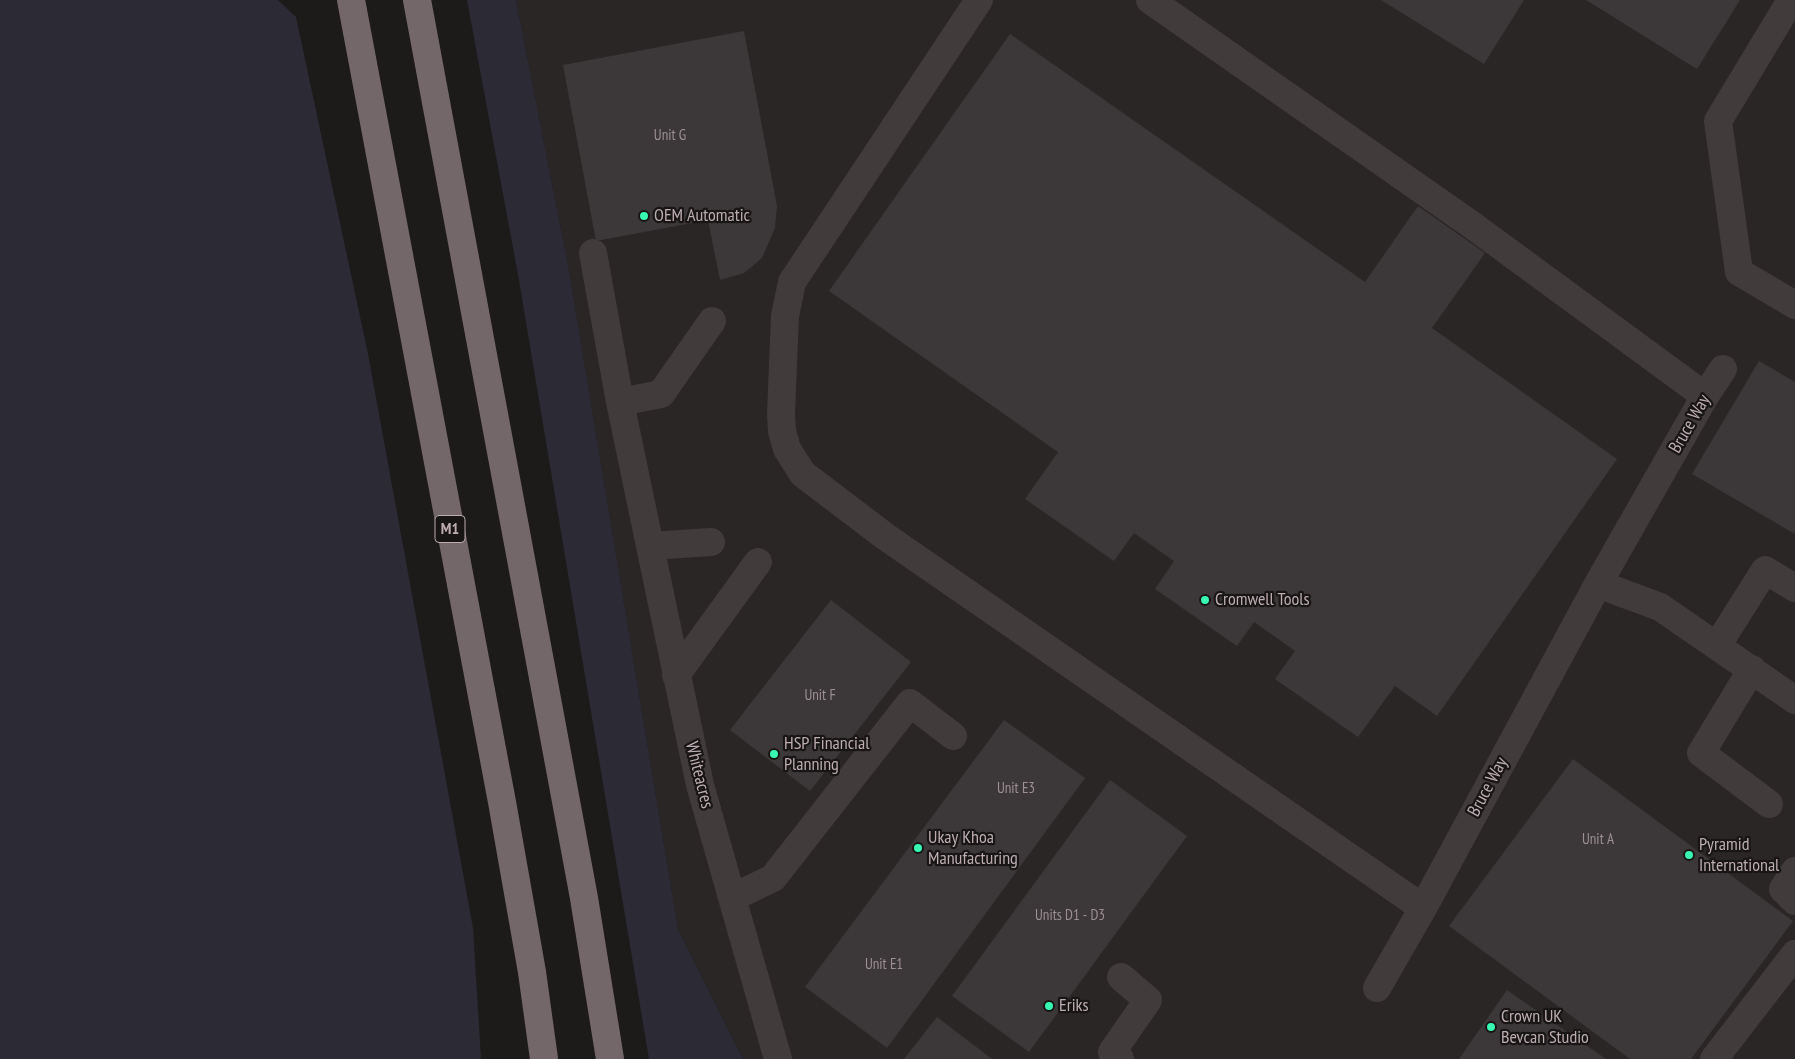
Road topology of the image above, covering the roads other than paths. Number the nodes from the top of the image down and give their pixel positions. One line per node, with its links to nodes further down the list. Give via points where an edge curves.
1 (351, 0): 30 (highway, M1, via 502,802)
2 (417, 0): 31 (highway, via 579,869)
3 (979, 0): 26 (lane, via 792,282 785,316 781,414 787,449 803,474 886,537)
4 (1150, 0): 10 (lane, via 1472,225)
5 (1791, 0): 7 (lane, via 1718,121 1738,272)
6 (593, 253): 11 (lane, Whiteacres)
7 (1795, 305)
8 (712, 321): 11 (lane, via 661,394)
9 (1723, 369): 10 (lane, Bruce Way)
10 (1705, 396): 15 (lane, Bruce Way)
11 (620, 402): 13 (lane, Whiteacres)
12 (711, 542): 13 (lane)
13 (650, 546): 19 (lane, Whiteacres)
14 (758, 562): 19 (lane)
15 (1598, 584): 17 (lane, via 1660,607); 26 (lane, Bruce Way)
16 (1795, 588): 17 (lane, via 1765,570)
17 (1717, 646): 18 (lane)
18 (1752, 669): 20 (lane); 22 (lane, via 1702,753)
19 (676, 675): 24 (lane, Whiteacres, via 700,785)
20 (1795, 700)
21 (953, 736): 24 (lane, via 910,704 773,878)
22 (1769, 804)
23 (1795, 871): 25 (lane, via 1783,889)
24 (732, 898): 32 (lane, Whiteacres)
25 (1795, 901)
26 (1423, 908): 29 (lane, Bruce Way)
27 (1795, 954): 34 (lane)
28 (1121, 977): 33 (lane, via 1148,1000 1112,1052)
29 (1377, 988)
30 (544, 1059)
31 (610, 1059)
32 (778, 1059)
33 (1120, 1059)
34 (1714, 1059)

